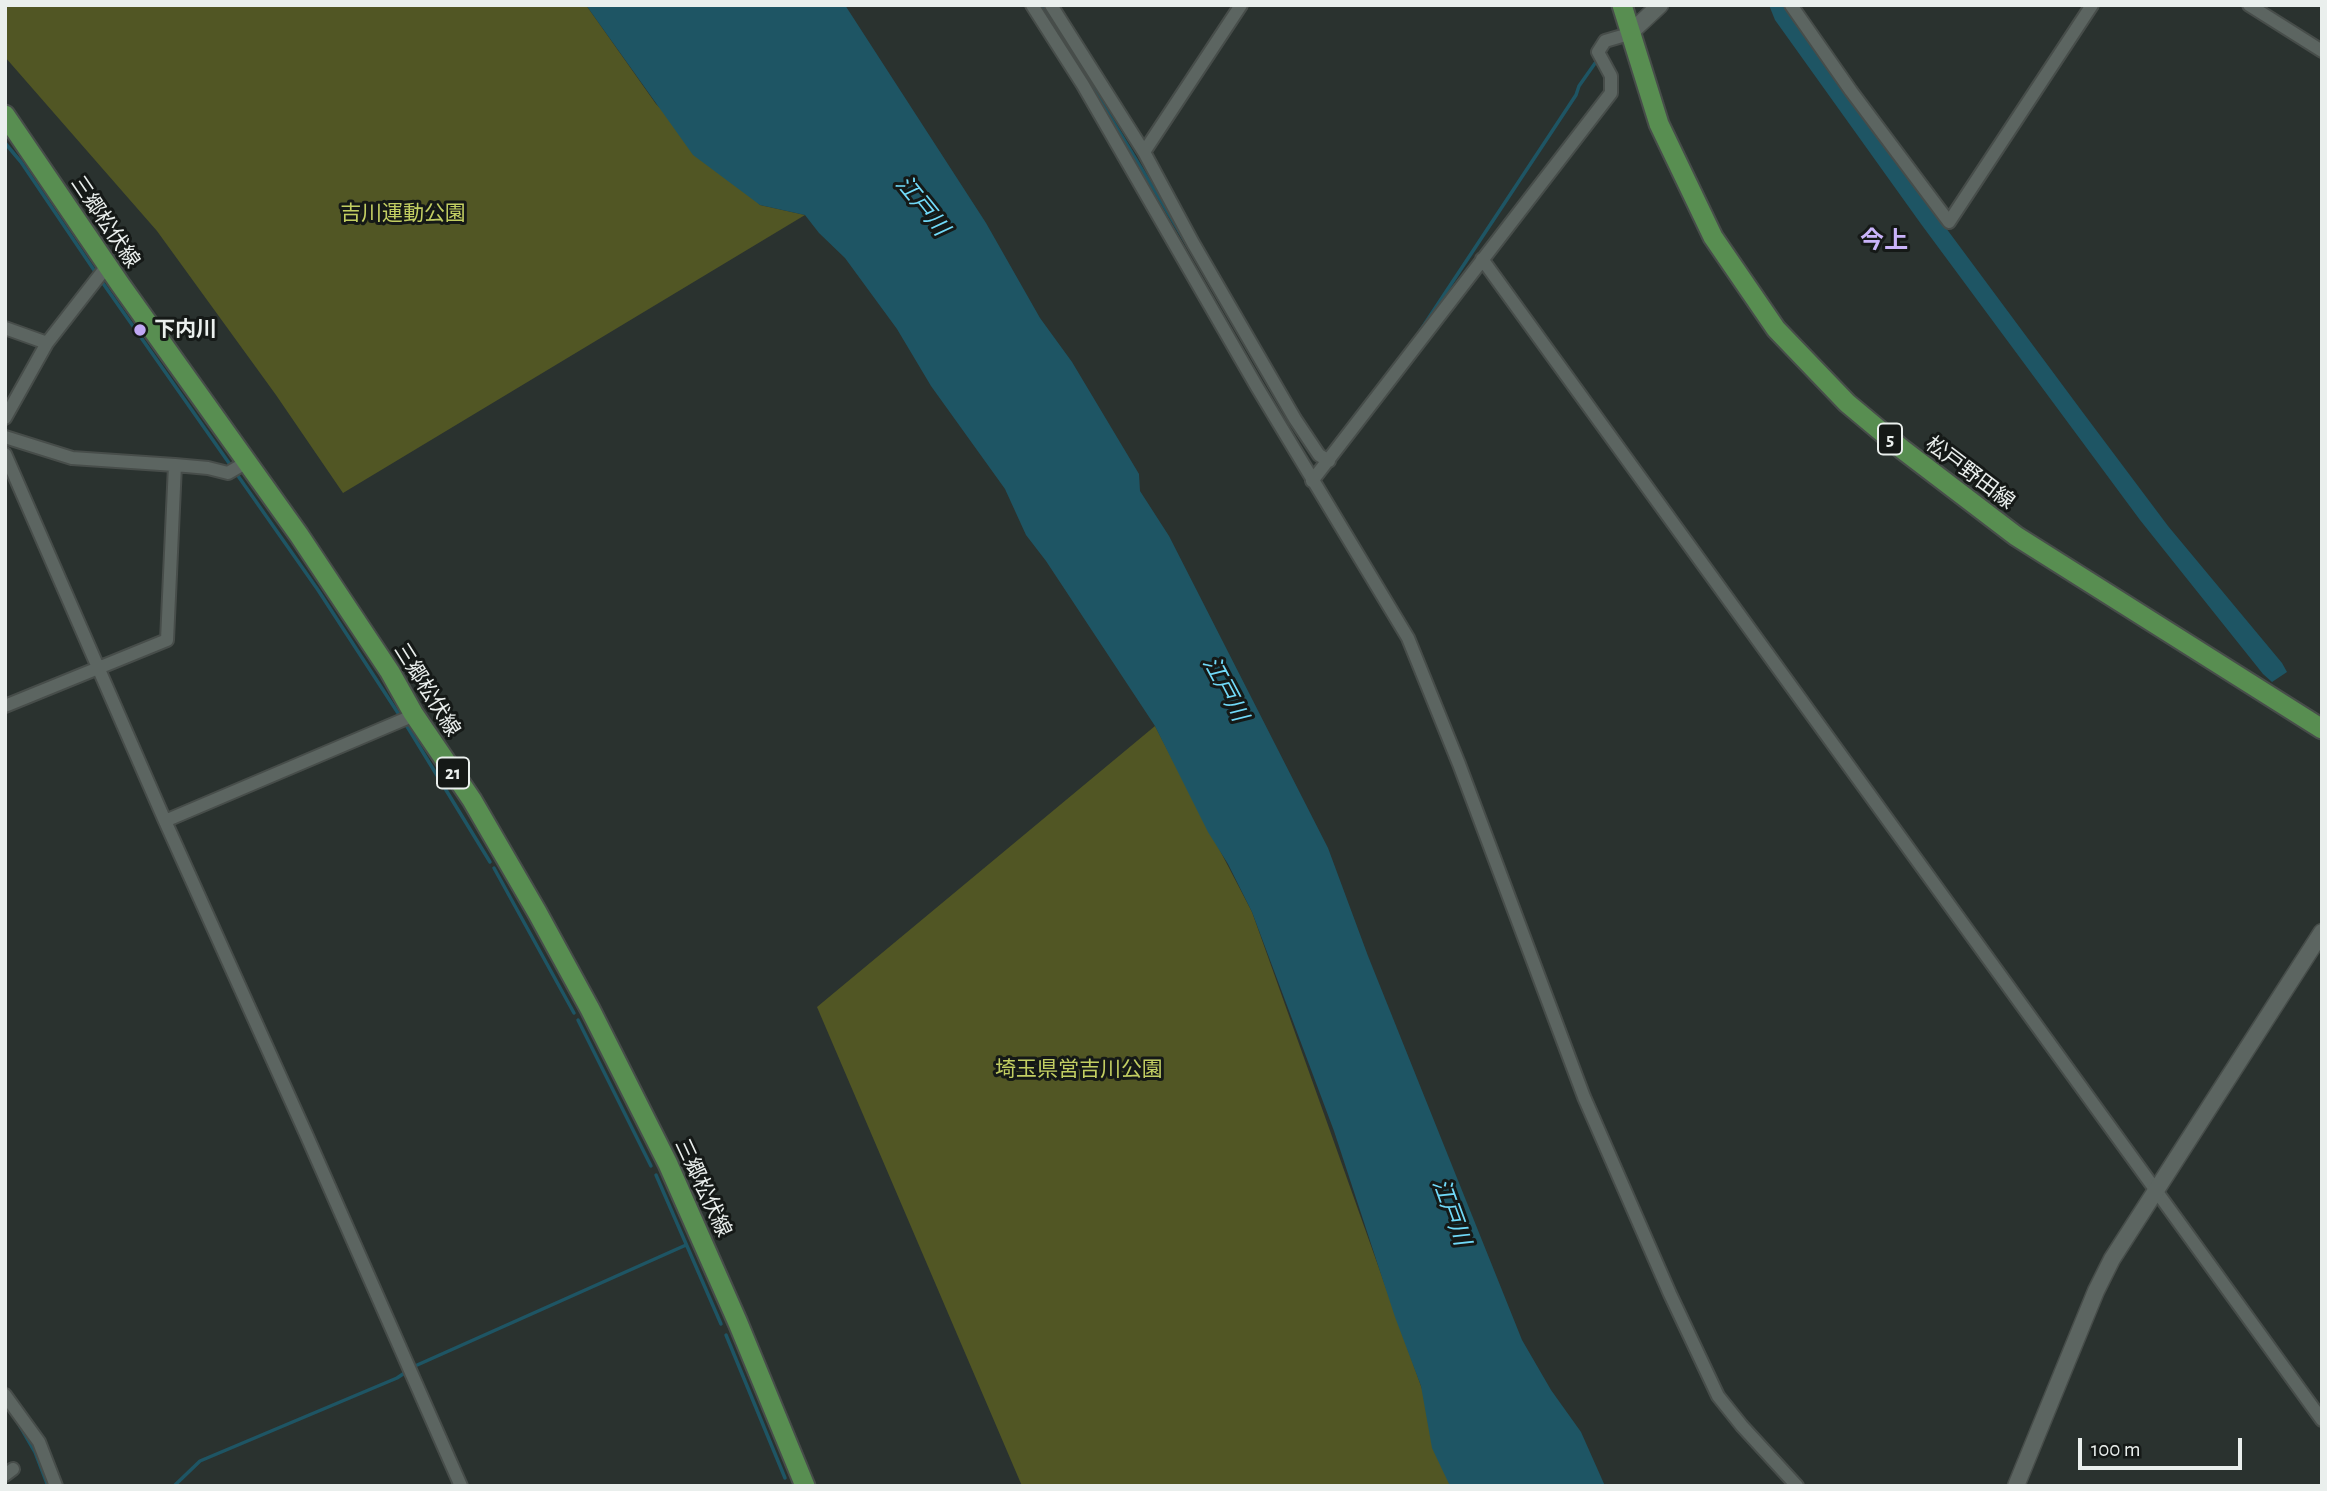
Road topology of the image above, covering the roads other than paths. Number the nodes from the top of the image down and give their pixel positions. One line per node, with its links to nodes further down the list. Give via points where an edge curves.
1 (1032, 5): 23 (street)
2 (1051, 5): 12 (street)
3 (1241, 5): 12 (street)
4 (1622, 5): 9 (main road, 松戸野田線 / 5)
5 (1660, 5): 9 (street)
6 (1791, 5): 7 (street, via 1949,222)
7 (2092, 5)
8 (2249, 5): 10 (street)
9 (1629, 34): 13 (street, via 1605,41 1598,52 1611,76 1611,93); 27 (main road, 松戸野田線 / 5, via 1659,124 1713,236 1776,329 1847,403 2016,536)
10 (2322, 51)
11 (7, 121): 14 (main road, 三郷松伏線 / 21)
12 (1144, 152): 20 (street, via 1296,419 1319,455)
13 (1482, 259): 20 (street); 30 (street)
14 (100, 274): 16 (street); 21 (main road, 三郷松伏線 / 21)
15 (5, 328): 16 (street)
16 (47, 343): 17 (street)
17 (5, 418)
18 (5, 437): 22 (street, via 72,458)
19 (5, 454): 24 (street)
20 (1329, 461): 23 (street)
21 (243, 464): 22 (street, via 228,473); 26 (main road, 三郷松伏線 / 21, via 299,535)
22 (175, 465): 24 (street, via 167,640)
23 (1312, 481): 36 (street, via 1417,658 1584,1097 1699,1357 1726,1407)
24 (98, 666): 25 (street); 28 (street)
25 (5, 706)
26 (414, 713): 28 (street); 35 (main road, 三郷松伏線 / 21, via 472,800 537,912 639,1105 703,1241)
27 (2322, 729)
28 (165, 821): 34 (street)
29 (2322, 932): 30 (street)
30 (2155, 1191): 32 (street); 37 (street, via 2096,1291)
31 (5, 1395): 33 (street, via 38,1443)
32 (2322, 1420)
33 (56, 1486)
34 (461, 1486)
35 (804, 1486)
36 (1797, 1486)
37 (2017, 1486)

